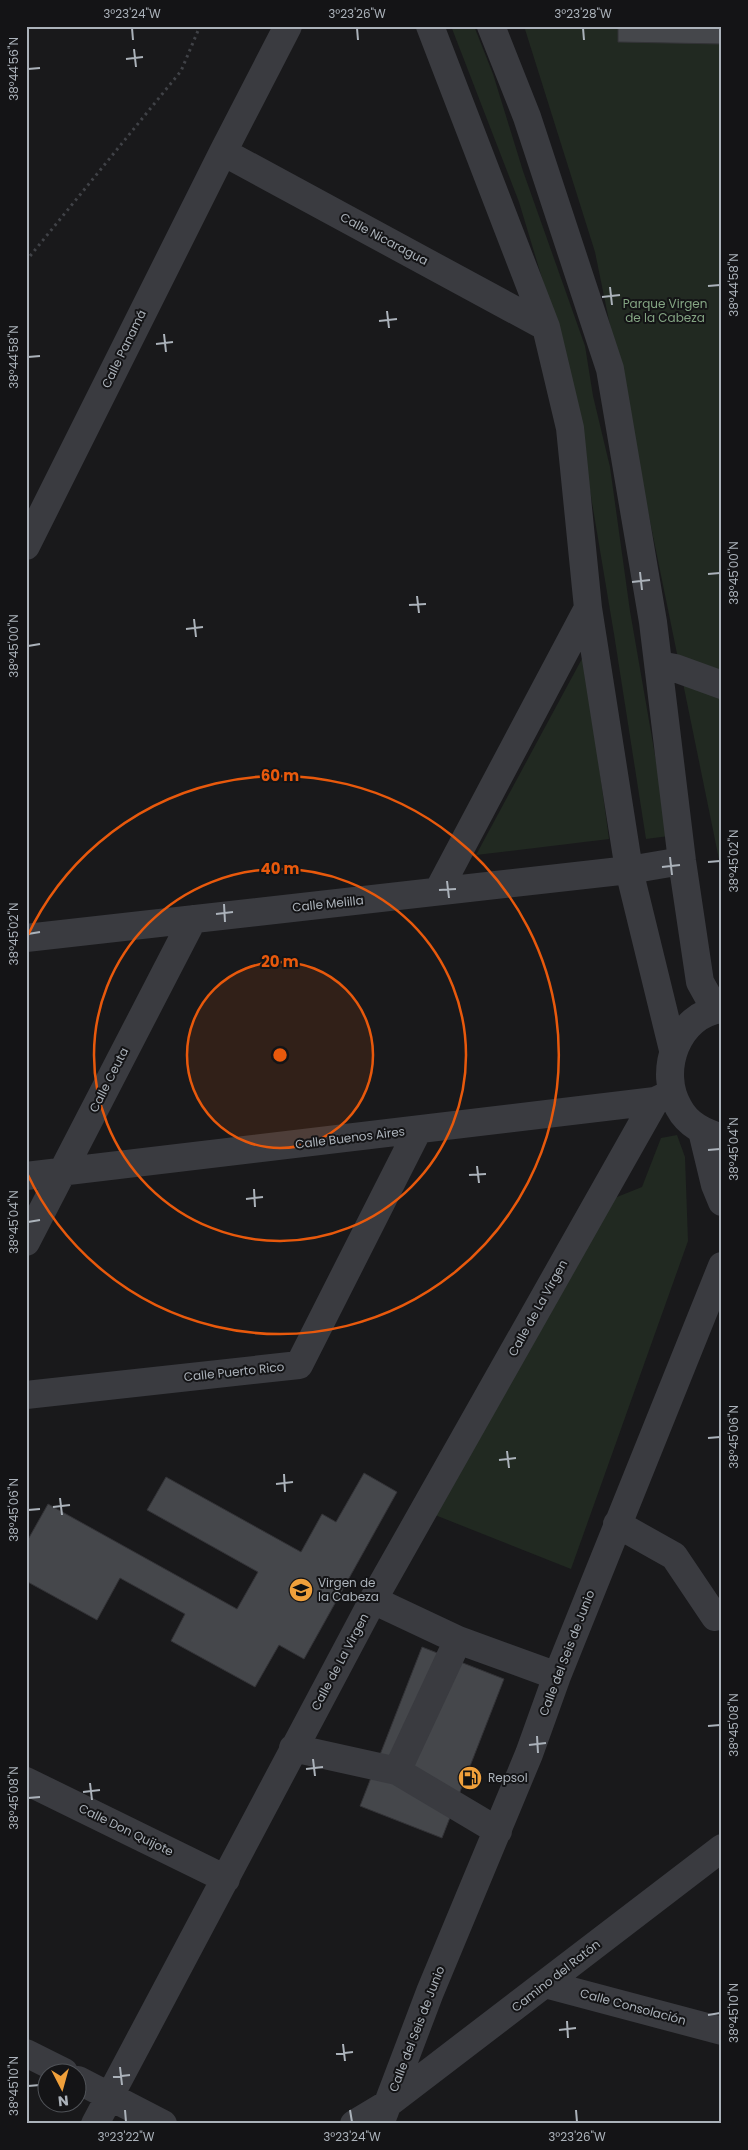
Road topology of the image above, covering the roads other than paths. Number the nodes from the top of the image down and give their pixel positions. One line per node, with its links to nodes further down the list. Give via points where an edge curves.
1 (288, 26): 4 (street, Calle Panamá)
2 (430, 26): 5 (street)
3 (491, 26): 8 (street, via 528,117 610,369)
4 (223, 152): 5 (street, Calle Nicaragua); 6 (street, Calle Panamá)
5 (546, 327): 7 (street, via 570,428)
6 (26, 546)
7 (588, 608): 11 (street); 12 (street)
8 (659, 665): 9 (street); 10 (street)
9 (722, 685)
10 (682, 861): 11 (street, Calle Melilla); 15 (street, via 700,982)
11 (629, 870): 12 (street, Calle Melilla); 16 (street)
12 (438, 891): 13 (street, Calle Melilla)
13 (193, 919): 14 (street, Calle Melilla); 20 (street, Calle Ceuta)
14 (26, 938)
15 (719, 1009): 16 (street, via 697,1018 683,1032)
16 (673, 1050): 17 (street)
17 (663, 1098): 18 (street, Calle Buenos Aires); 19 (street, via 689,1121); 27 (street, Calle de La Virgen)
18 (418, 1130): 20 (street, Calle Buenos Aires); 25 (street, Calle Puerto Rico, via 298,1365)
19 (712, 1134): 22 (street, via 715,1185)
20 (61, 1172): 21 (street, Calle Buenos Aires); 23 (street, Calle Ceuta)
21 (26, 1176)
22 (722, 1202)
23 (26, 1242)
24 (722, 1266): 26 (street, Calle del Seis de Junio)
25 (26, 1395)
26 (617, 1524): 28 (street, via 674,1556); 30 (street, Calle del Seis de Junio)
27 (373, 1600): 29 (street); 31 (street, Calle de La Virgen)
28 (715, 1617)
29 (458, 1640): 30 (street); 32 (street)
30 (557, 1676): 34 (street, Calle del Seis de Junio)
31 (293, 1748): 32 (street); 36 (street, Calle de La Virgen)
32 (397, 1771): 34 (street)
33 (26, 1781): 36 (street, Calle Don Quijote)
34 (498, 1831): 43 (street, Calle del Seis de Junio, via 430,1992)
35 (722, 1848): 37 (street, Camino del Ratón)
36 (226, 1879): 42 (street, Calle de La Virgen)
37 (545, 1984): 38 (street, Calle Consolación); 43 (street, Camino del Ratón)
38 (722, 2030)
39 (26, 2053): 40 (street)
40 (44, 2062)
41 (88, 2085): 42 (street)
42 (110, 2096): 44 (street, Calle de La Virgen); 45 (street)
43 (385, 2113): 46 (street, Camino del Ratón)
44 (95, 2124)
45 (163, 2124)
46 (354, 2124)

